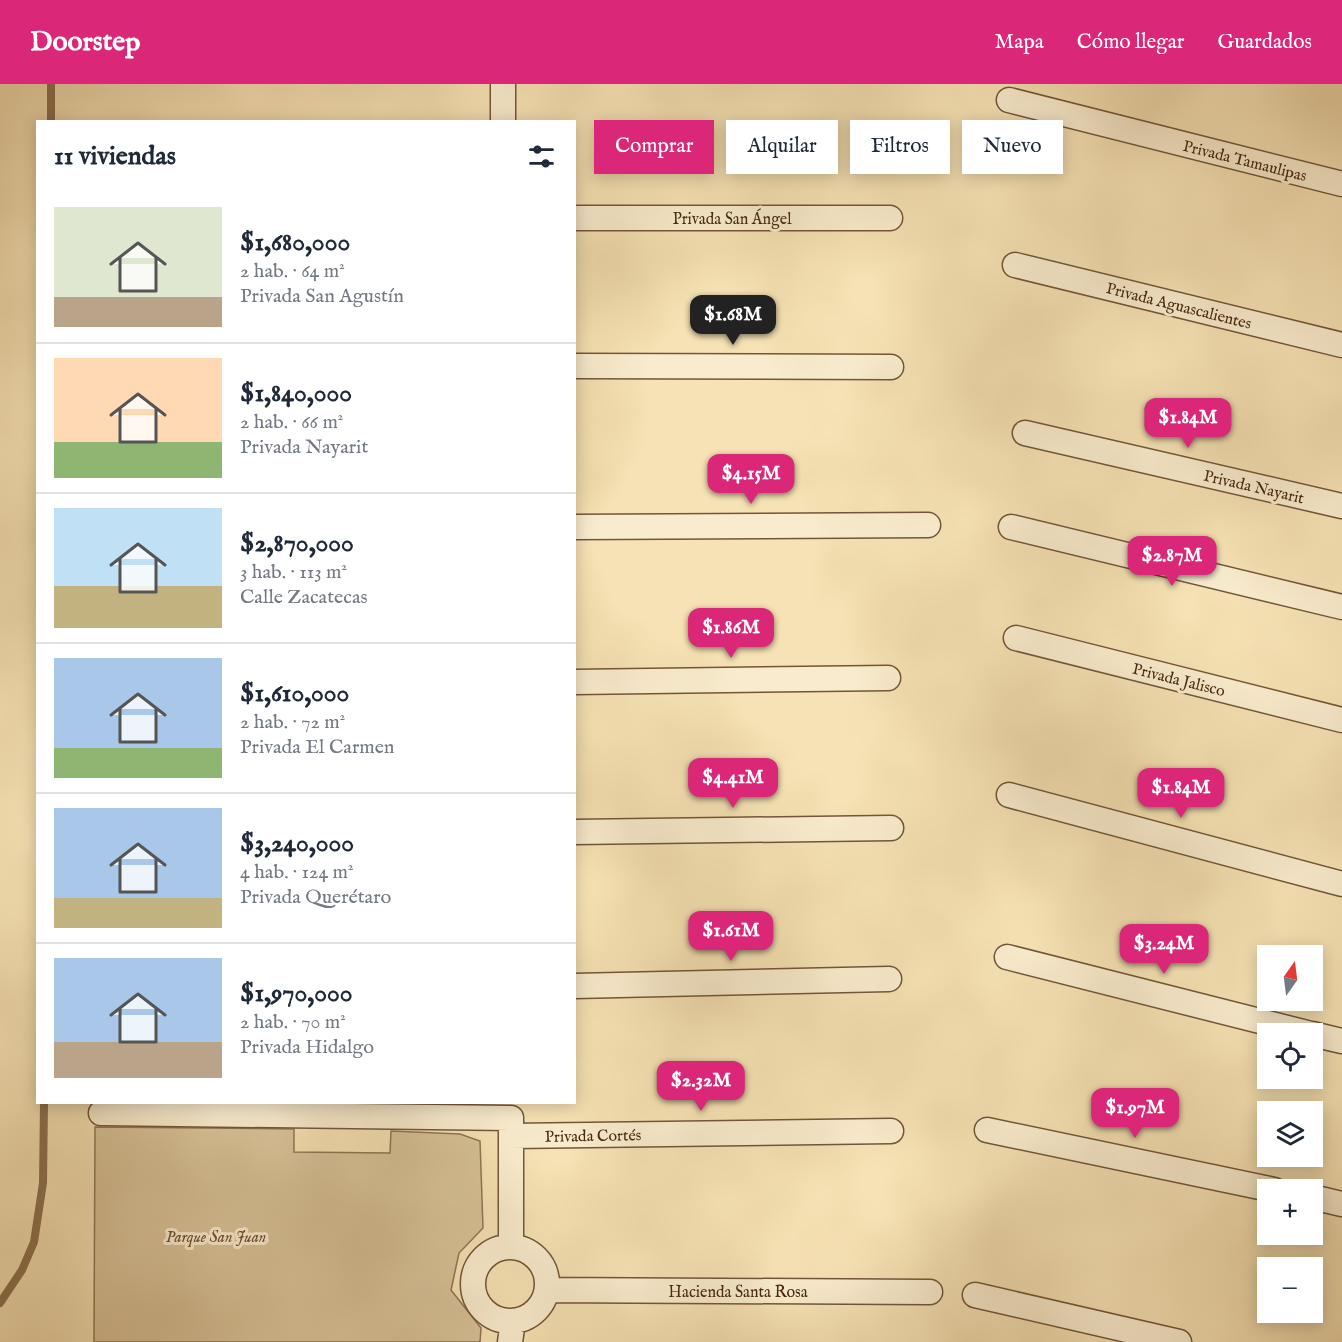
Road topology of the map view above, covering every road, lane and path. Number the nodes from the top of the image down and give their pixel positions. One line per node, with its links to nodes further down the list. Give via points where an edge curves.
1 (503, 84): 3 (street)
2 (1009, 100): 4 (street, Privada Tamaulipas)
3 (503, 120)
4 (1342, 184)
5 (576, 218): 6 (street, Privada San Ángel)
6 (890, 218)
7 (1015, 265): 8 (street, Privada Aguascalientes)
8 (1342, 345)
9 (576, 366): 10 (street)
10 (891, 367)
11 (1025, 433): 12 (street, Privada Nayarit)
12 (1342, 506)
13 (928, 525): 14 (street)
14 (576, 527)
15 (1011, 527): 16 (street)
16 (1342, 607)
17 (1016, 638): 20 (street, Privada Jalisco)
18 (888, 678): 19 (street)
19 (576, 682)
20 (1342, 720)
21 (1008, 795): 24 (street)
22 (891, 828): 23 (street)
23 (576, 832)
24 (1342, 884)
25 (1007, 957): 28 (street)
26 (889, 979): 27 (street)
27 (576, 986)
28 (1268, 1023)
29 (1323, 1037): 30 (street)
30 (1342, 1041)
31 (101, 1113): 32 (street, Privada Cortés)
32 (511, 1119): 34 (street, Privada Cortés); 38 (street)
33 (987, 1130): 35 (street)
34 (891, 1131)
35 (1257, 1186)
36 (1323, 1200): 37 (street)
37 (1342, 1204)
38 (511, 1246): 39 (street, via 533,1254 541,1263); 42 (street, via 488,1252 474,1271 472,1283 477,1301 489,1316 501,1320)
39 (547, 1290): 40 (street, Hacienda Santa Rosa); 42 (street, via 536,1311)
40 (930, 1292)
41 (975, 1295): 43 (street)
42 (512, 1332)
43 (1179, 1342)

